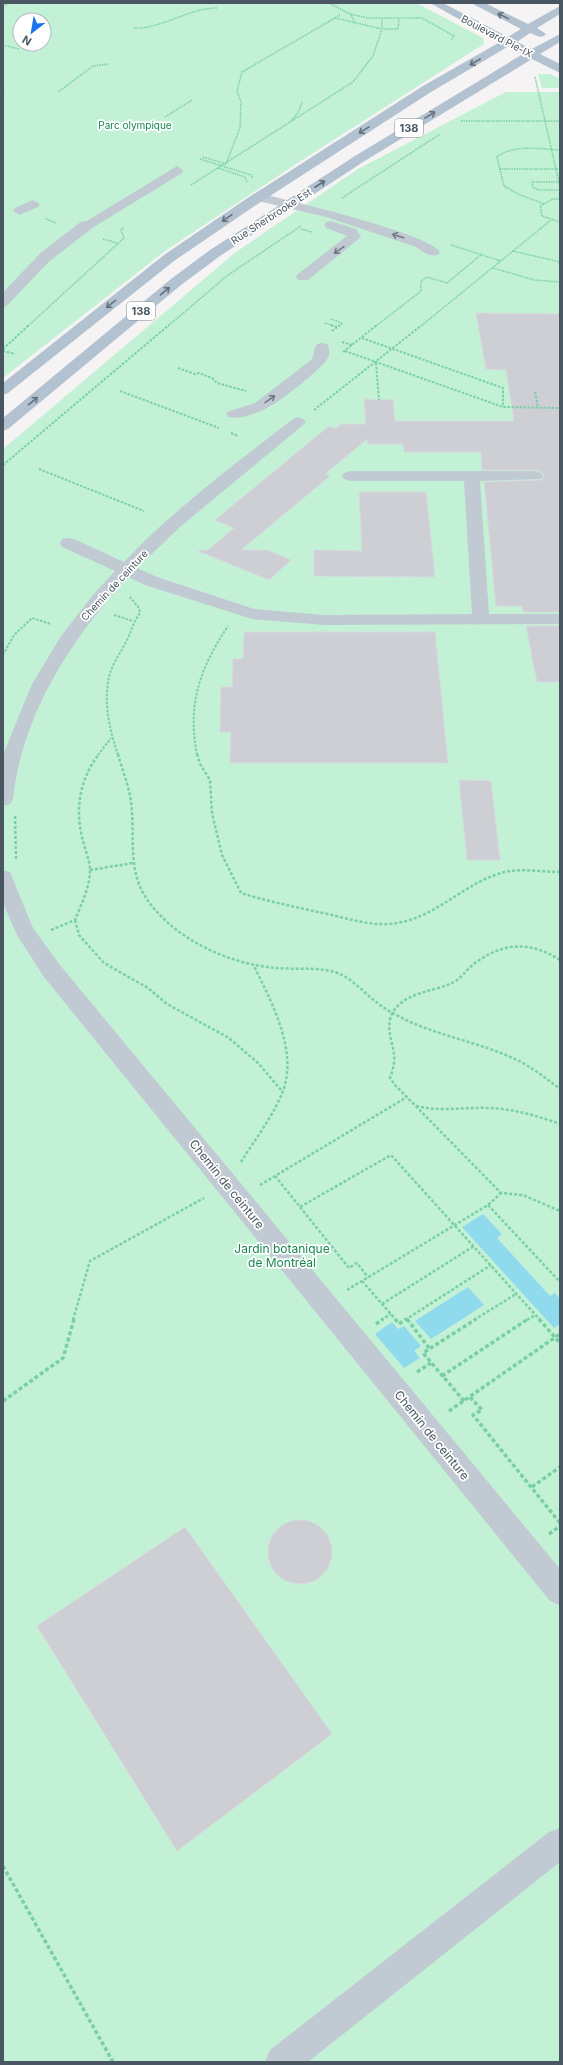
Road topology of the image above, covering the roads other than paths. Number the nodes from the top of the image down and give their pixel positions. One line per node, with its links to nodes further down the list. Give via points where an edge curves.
1 (435, 3): 6 (main road, Boulevard Pie-IX)
2 (476, 3): 4 (main road, Boulevard Pie-IX, one-way to 2)
3 (560, 9): 4 (main road, Rue Sherbrooke Est / 138)
4 (529, 29): 5 (main road, Boulevard Pie-IX); 6 (main road, Rue Sherbrooke Est / 138)
5 (558, 41): 7 (main road, Rue Sherbrooke Est / 138)
6 (508, 42): 7 (main road, Boulevard Pie-IX); 10 (main road, Rue Sherbrooke Est / 138, one-way to 10, via 427,89)
7 (533, 55): 8 (main road, Boulevard Pie-IX); 12 (main road, Rue Sherbrooke Est / 138, one-way to 7, via 359,159)
8 (560, 69)
9 (177, 170): 16 (lane, bridge, via 84,227 45,257)
10 (259, 197): 12 (lane); 18 (main road, Rue Sherbrooke Est / 138, one-way to 18, via 169,258)
11 (33, 204): 13 (lane)
12 (287, 206): 14 (lane, one-way to 12, via 421,244 329,214); 15 (lane, one-way to 15, via 354,235 350,242); 21 (main road, Rue Sherbrooke Est / 138, one-way to 12, via 176,282 215,252)
13 (20, 211)
14 (433, 252)
15 (303, 277)
16 (3, 301)
17 (322, 347): 19 (lane, via 322,355 317,363 270,400)
18 (3, 390)
19 (234, 414)
20 (298, 422): 26 (lane, Chemin de ceinture, via 167,530)
21 (3, 426)
22 (350, 476): 23 (lane)
23 (472, 476): 24 (lane); 27 (lane)
24 (535, 476)
25 (68, 543): 26 (lane)
26 (121, 575): 27 (lane, via 151,581 239,611 268,616 324,620); 29 (lane, Chemin de ceinture, via 69,636 42,679 16,741)
27 (481, 618): 28 (lane)
28 (560, 619)
29 (3, 799)
30 (10, 871): 31 (lane, Chemin de ceinture, via 24,930 52,971)
31 (560, 1591)
32 (560, 1843): 33 (lane)
33 (282, 2062)

